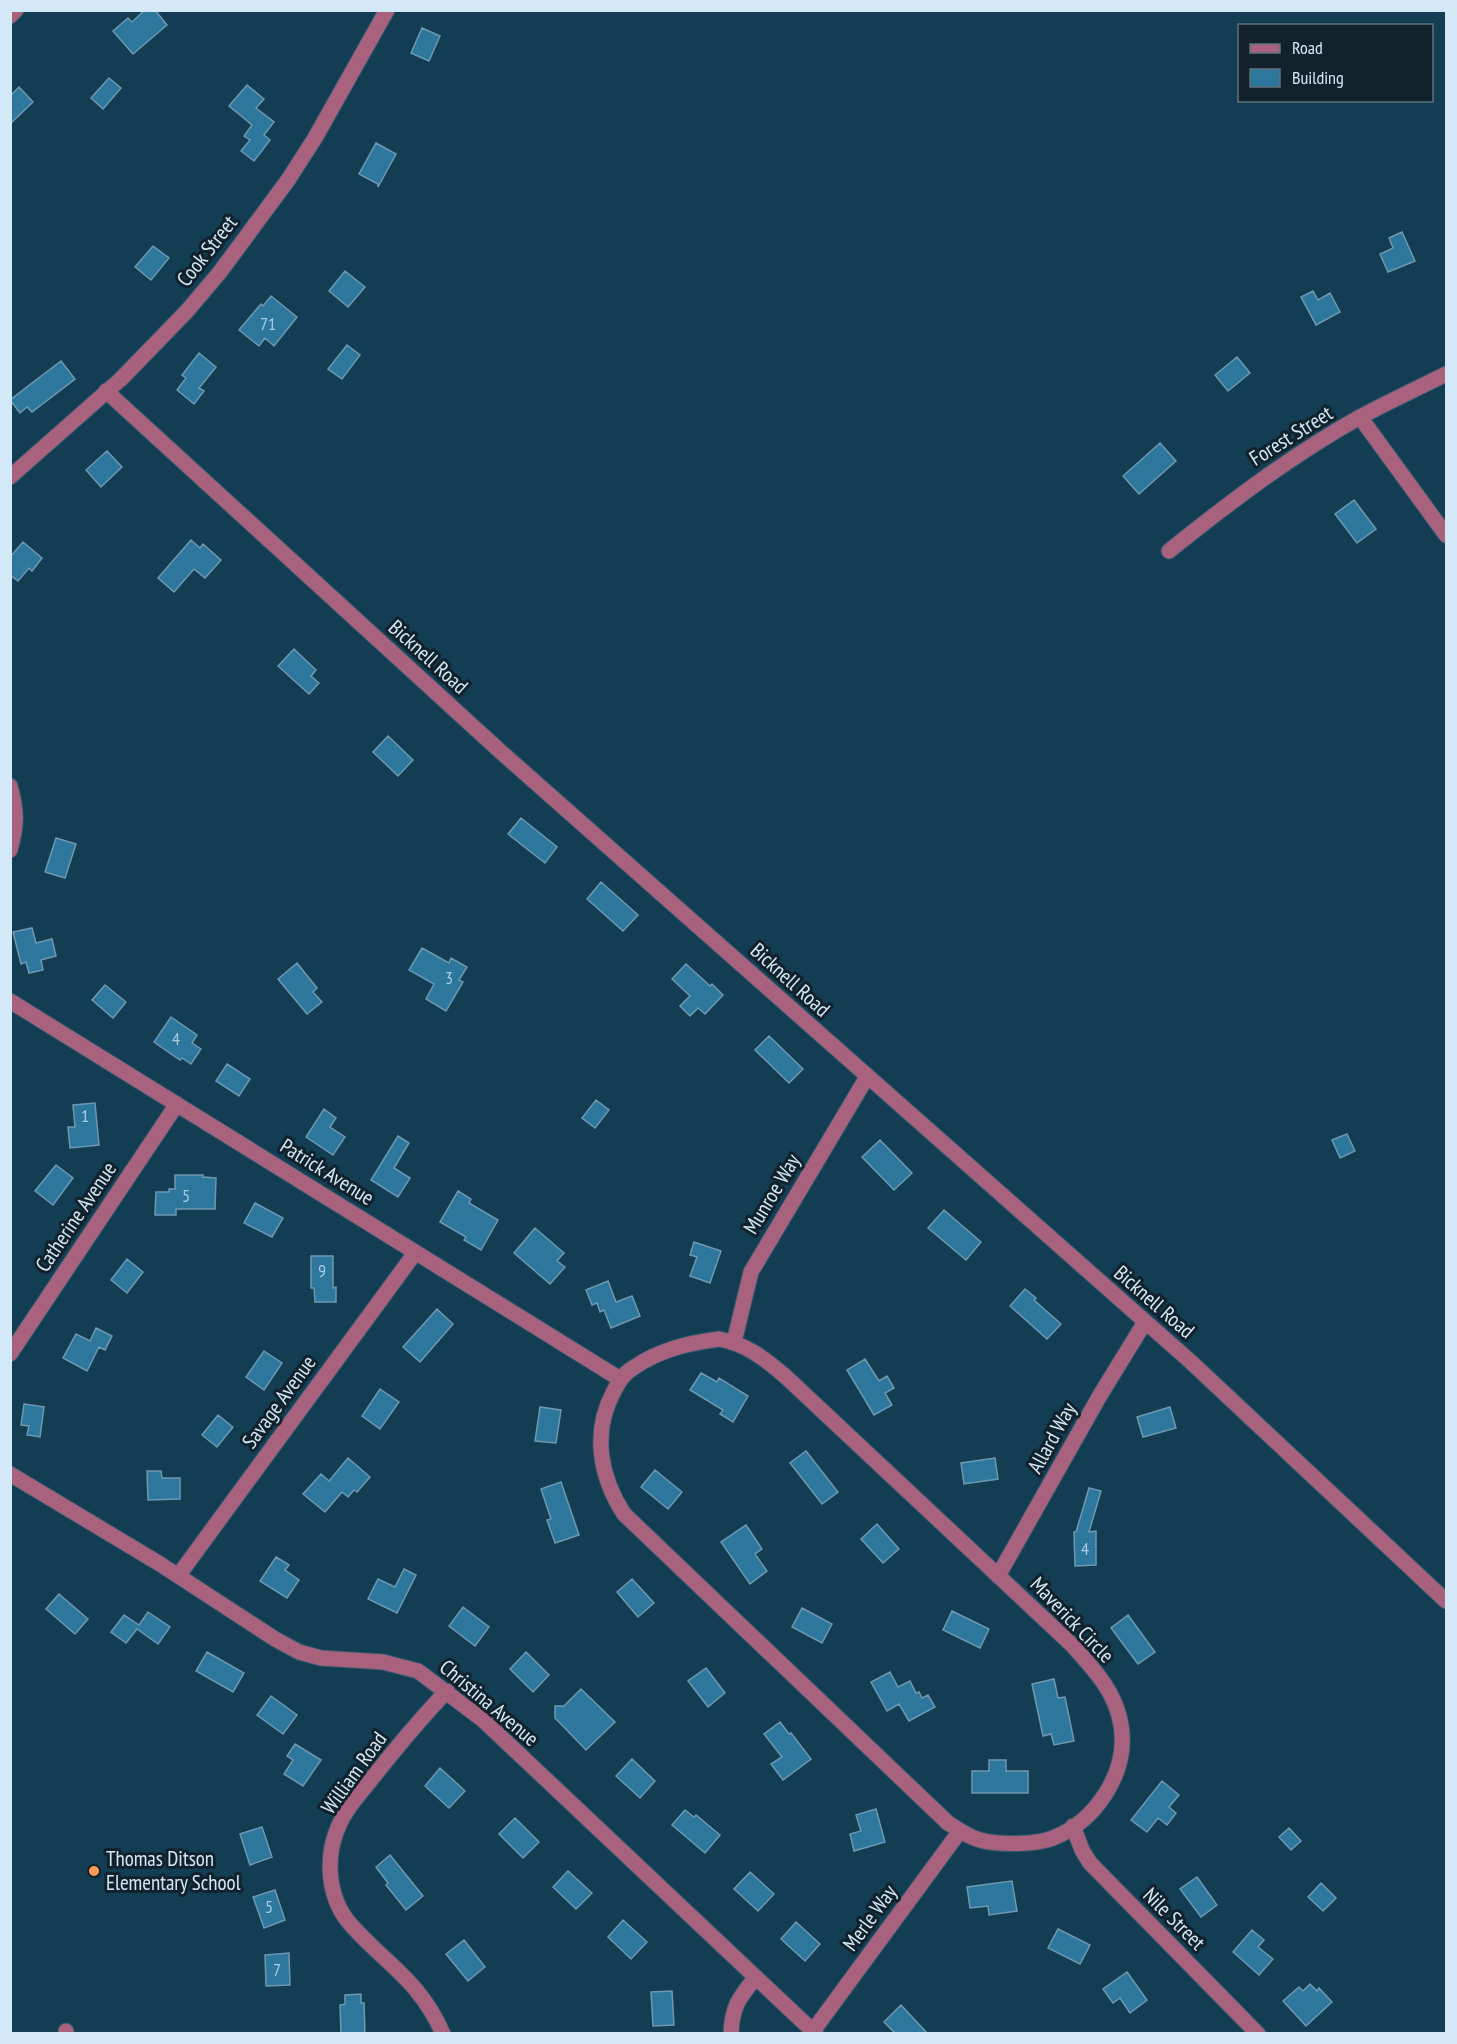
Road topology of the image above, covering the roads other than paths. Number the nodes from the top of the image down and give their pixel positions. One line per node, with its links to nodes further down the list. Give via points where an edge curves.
1 (16, 10): 3 (street)
2 (387, 10): 5 (street, Cook Street, via 288,180 187,311)
3 (10, 16)
4 (1446, 374): 6 (street, Forest Street)
5 (106, 391): 7 (street, Cook Street); 13 (street, Bicknell Road, via 501,752)
6 (1360, 417): 8 (street); 9 (street, Forest Street, via 1236,497)
7 (10, 477)
8 (1446, 535)
9 (1169, 551)
10 (10, 786): 11 (street, via 16,831)
11 (10, 850)
12 (10, 1001): 14 (street, Patrick Avenue)
13 (867, 1077): 16 (street, Bicknell Road); 17 (street, Munroe Way, via 751,1272)
14 (177, 1104): 15 (street, Patrick Avenue); 18 (street, Catherine Avenue)
15 (415, 1253): 19 (street, Patrick Avenue); 21 (street, Savage Avenue)
16 (1145, 1322): 22 (street, Allard Way); 23 (street, Bicknell Road)
17 (734, 1342): 19 (street, Maverick Circle, via 719,1339 684,1344 631,1368); 22 (street, Maverick Circle, via 785,1376)
18 (10, 1354)
19 (620, 1379): 26 (street, Maverick Circle, via 604,1415 600,1450 613,1498 624,1514 920,1798)
20 (10, 1474): 21 (street, Christina Avenue)
21 (178, 1576): 24 (street, Christina Avenue, via 299,1652 402,1666 418,1671)
22 (998, 1576): 25 (street, Maverick Circle, via 1088,1663 1108,1688 1121,1723 1122,1752 1112,1783 1104,1797)
23 (1446, 1601)
24 (447, 1691): 27 (street, Christina Avenue, via 483,1720); 29 (street, William Road, via 346,1812 335,1835 330,1865 338,1908 419,1991)
25 (1073, 1826): 26 (street, Maverick Circle, via 1051,1839 1015,1843 979,1840); 31 (street, Nile Street, via 1090,1863)
26 (960, 1831): 28 (street, Merle Way)
27 (756, 1977): 28 (street, Christina Avenue); 30 (street, via 737,2001 731,2015)
28 (815, 2032)
29 (443, 2034)
30 (731, 2034)
31 (1258, 2034)

